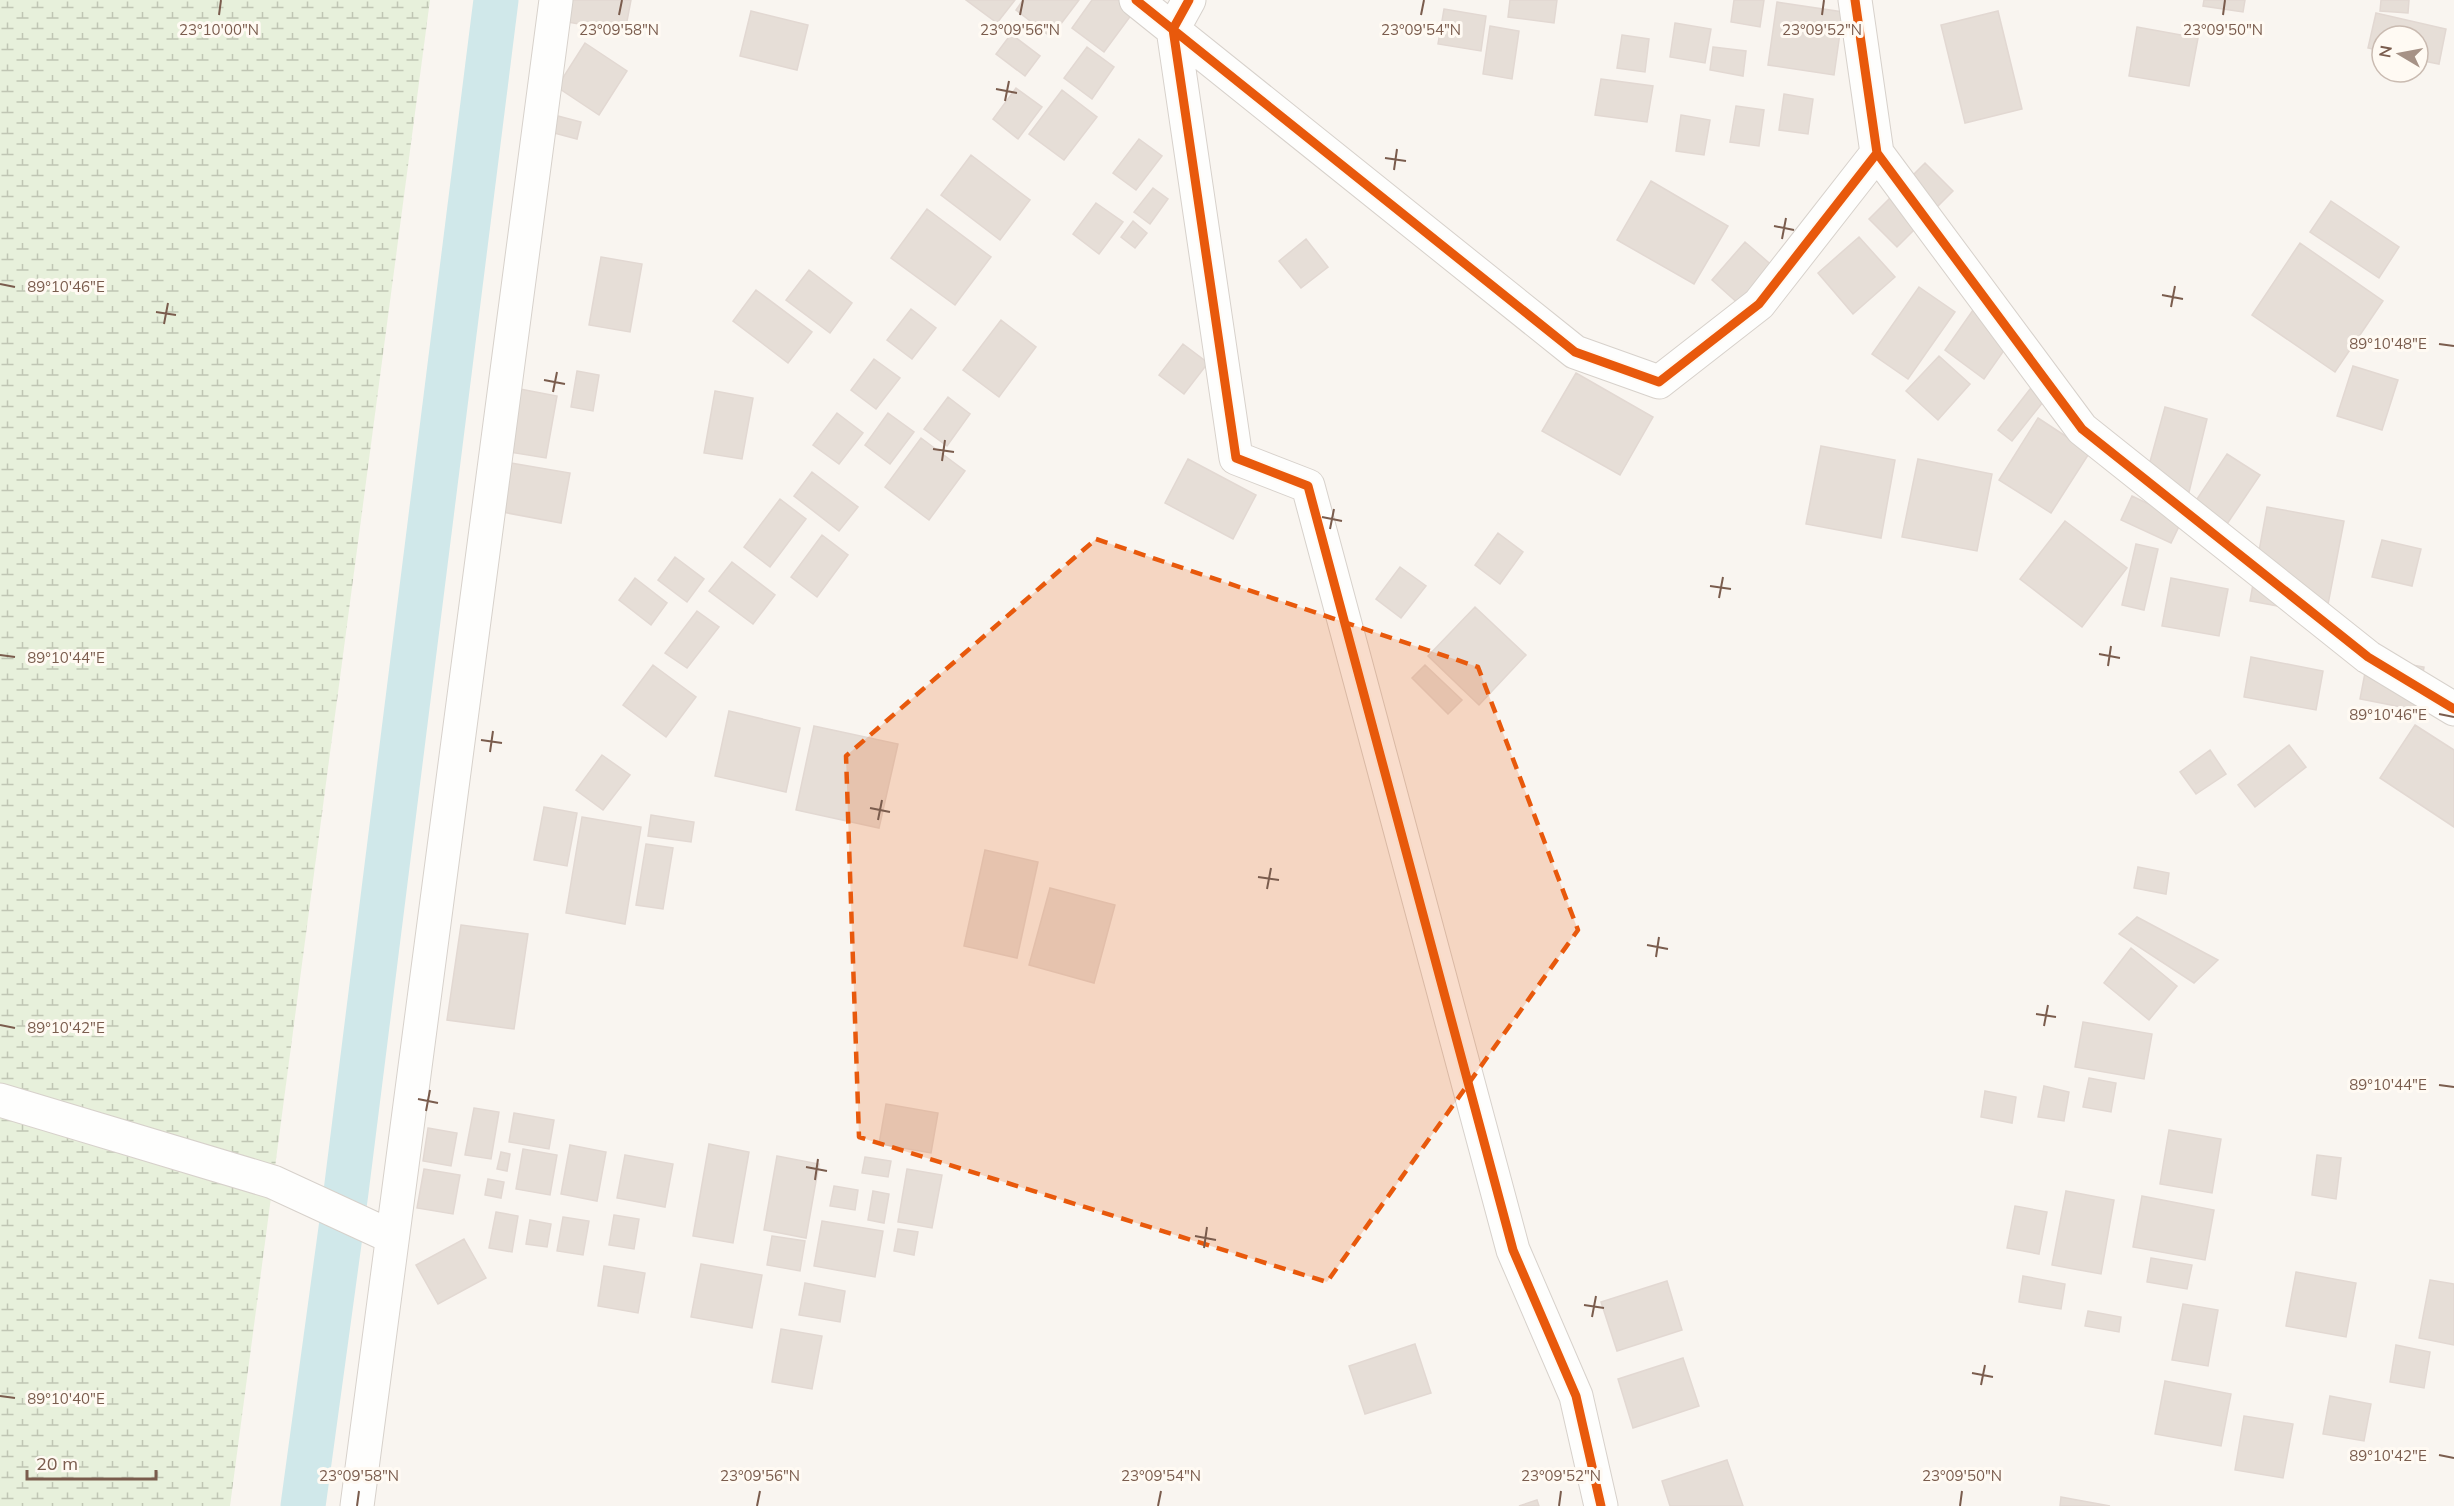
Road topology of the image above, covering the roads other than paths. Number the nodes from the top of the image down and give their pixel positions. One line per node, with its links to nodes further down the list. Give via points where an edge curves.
1 (556, 0): 9 (street)
2 (1136, 0): 5 (street)
3 (1189, 0): 5 (street)
4 (1854, 0): 6 (street)
5 (1173, 29): 6 (street, via 1575,352 1659,382 1759,304); 11 (street, via 1236,458 1308,486 1513,1250 1576,1395)
6 (1877, 153): 7 (street, via 2082,429 2368,657)
7 (2454, 709)
8 (0, 1100): 9 (street, via 273,1182)
9 (392, 1237): 10 (street)
10 (357, 1506)
11 (1601, 1506)

